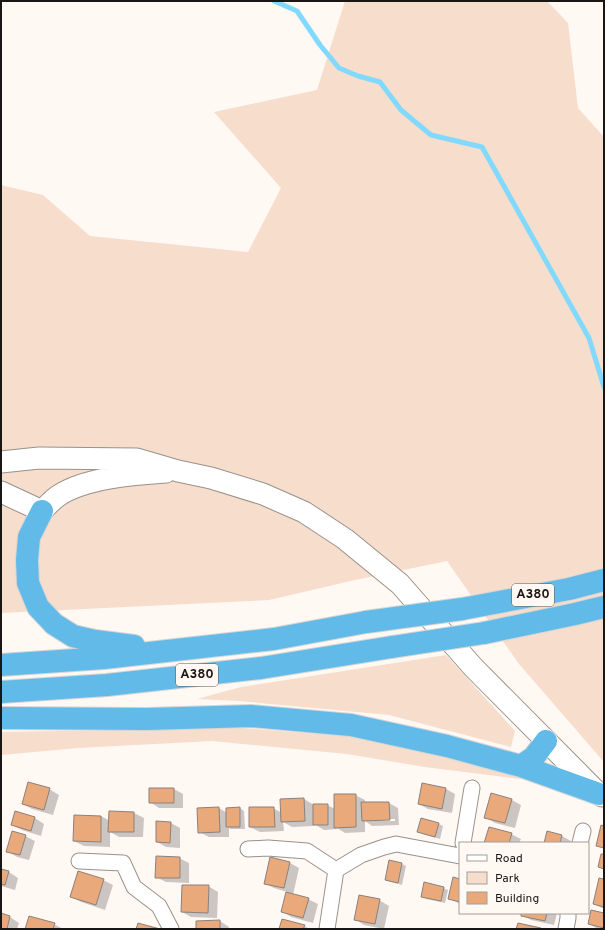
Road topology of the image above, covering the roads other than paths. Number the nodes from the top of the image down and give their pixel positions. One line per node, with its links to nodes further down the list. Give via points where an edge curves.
1 (1, 462): 2 (main road, via 39,458 137,459)
2 (178, 471): 4 (main road, via 142,474 79,486 58,496); 11 (main road, via 262,494 304,512 345,539 400,584 473,668)
3 (1, 492): 4 (main road)
4 (42, 511): 7 (highway, via 29,537 27,560 28,583 38,608 54,624 73,636)
5 (604, 580): 7 (highway, A380, bridge, via 462,609 366,622 274,639)
6 (604, 607): 9 (highway, A380, bridge, via 484,633 261,668 107,685)
7 (168, 651): 8 (highway, A380)
8 (1, 665)
9 (1, 692)
10 (1, 718): 12 (highway, via 147,719 251,716 352,725)
11 (546, 741): 12 (highway, via 534,758); 14 (main road)
12 (521, 766): 14 (highway)
13 (472, 788): 15 (street)
14 (602, 796)
15 (463, 842)
16 (248, 849): 19 (street, via 307,851)
17 (459, 856): 19 (street, via 396,844 361,855)
18 (79, 861): 21 (street, via 123,863 134,887 159,906)
19 (336, 870): 22 (street)
20 (568, 914): 23 (street)
21 (171, 929)
22 (327, 929)
23 (566, 929)

